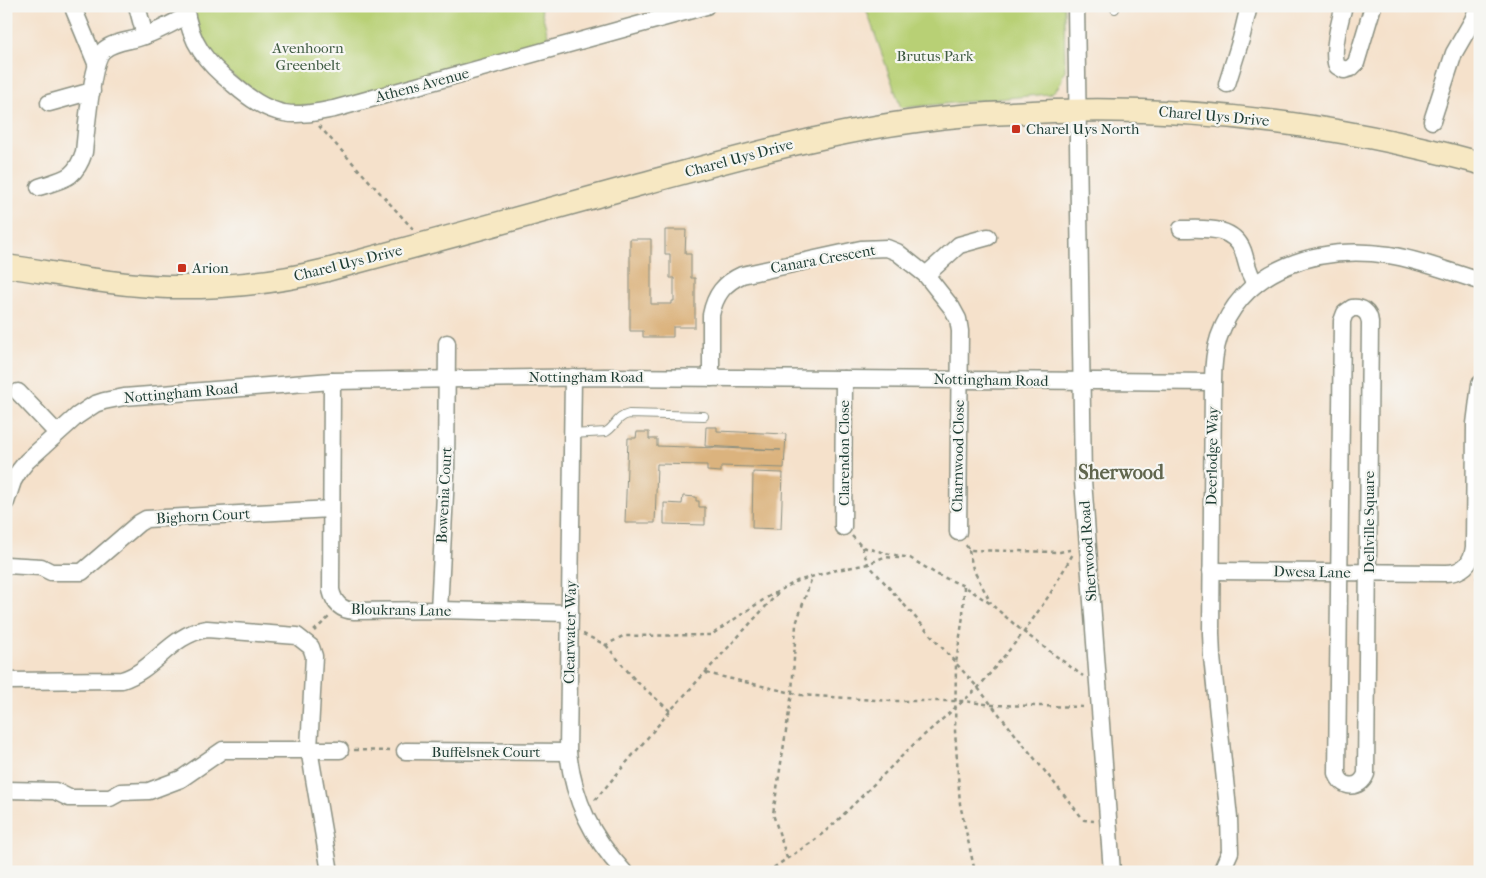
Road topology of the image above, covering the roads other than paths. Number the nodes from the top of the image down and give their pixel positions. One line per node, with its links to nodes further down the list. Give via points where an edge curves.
1 (137, 6): 10 (street)
2 (706, 6): 9 (street, Athens Avenue, via 308,114 271,109 248,97 213,68 194,39)
3 (1076, 6): 15 (street, Sherwood Road)
4 (1249, 6): 12 (street)
5 (1344, 6): 6 (street, via 1338,26 1335,59 1337,66 1344,70 1356,63)
6 (1373, 6)
7 (1478, 6): 16 (street, via 1454,53)
8 (74, 10): 11 (street)
9 (186, 11): 10 (street)
10 (145, 36): 11 (street, via 111,46 100,54)
11 (96, 63): 13 (street)
12 (1227, 84)
13 (92, 91): 14 (street); 18 (street, via 80,164 67,178)
14 (49, 103)
15 (1078, 110): 17 (main road, Charel Uys Drive, via 1158,111 1313,126 1390,140); 21 (main road, Charel Uys Drive, via 925,120 832,135 302,276 254,284 135,284); 31 (street, Sherwood Road)
16 (1432, 121)
17 (1480, 163)
18 (38, 187)
19 (1181, 229): 24 (street, via 1214,229 1233,236)
20 (988, 237): 22 (street, via 958,245)
21 (6, 266)
22 (926, 275): 27 (street, Canara Crescent, via 887,248 861,249 742,275 720,291 713,306); 30 (street, Canara Crescent, via 958,319)
23 (1480, 281): 24 (street, Deerlodge Way, via 1405,258 1356,253 1296,262)
24 (1256, 284): 33 (street, Deerlodge Way, via 1224,324 1215,352)
25 (448, 342): 28 (street, Bowenia Court)
26 (573, 377): 27 (street, Nottingham Road); 28 (street, Nottingham Road); 38 (street, Clearwater Way)
27 (710, 378): 29 (street, Nottingham Road)
28 (447, 379): 32 (street, Nottingham Road); 48 (street, Bowenia Court)
29 (844, 379): 30 (street, Nottingham Road); 42 (street, Clarendon Close)
30 (959, 380): 31 (street, Nottingham Road); 43 (street, Charnwood Close)
31 (1081, 381): 33 (street, Nottingham Road); 58 (street, Sherwood Road, via 1083,480)
32 (332, 382): 37 (street, Nottingham Road, via 114,398 86,410); 41 (street, Bloukrans Lane)
33 (1213, 382): 45 (street, Deerlodge Way)
34 (1480, 384): 39 (street, Dwesa Lane, via 1475,424)
35 (18, 392): 37 (street)
36 (704, 416): 38 (lane, via 629,414 618,418 606,432)
37 (58, 433): 40 (street, Nottingham Road, via 19,470)
38 (572, 434): 49 (street, Clearwater Way)
39 (1477, 480): 47 (street, Dwesa Lane, via 1474,547 1467,566 1452,573)
40 (6, 502)
41 (331, 509): 44 (street, Bighorn Court, via 146,519 82,572); 48 (street, Bloukrans Lane, via 330,590 340,607 354,611)
42 (843, 527)
43 (958, 532)
44 (6, 566)
45 (1211, 571): 46 (street, Dwesa Lane); 59 (street, Deerlodge Way, via 1212,657 1229,818 1230,852)
46 (1339, 572): 47 (street, Dwesa Lane); 47 (street, Dellville Square, via 1337,773 1341,782 1349,786 1358,785 1366,774); 47 (street, Dellville Square, via 1342,321 1348,310 1361,308 1368,314 1370,322)
47 (1368, 572)
48 (439, 610): 49 (street, Bloukrans Lane)
49 (570, 621): 54 (street, Clearwater Way)
50 (6, 681): 51 (street, via 122,680 142,670 177,641 198,631 297,636 311,647 314,656)
51 (309, 749): 52 (street); 55 (street, via 223,750 181,780 149,791 121,792 110,798 69,798 55,791); 56 (street)
52 (340, 750)
53 (405, 751): 54 (street, Buffelsnek Court)
54 (568, 752): 57 (street, Clearwater Way, via 581,808 595,835)
55 (6, 790)
56 (330, 872)
57 (624, 872)
58 (1112, 872)
59 (1221, 872)

